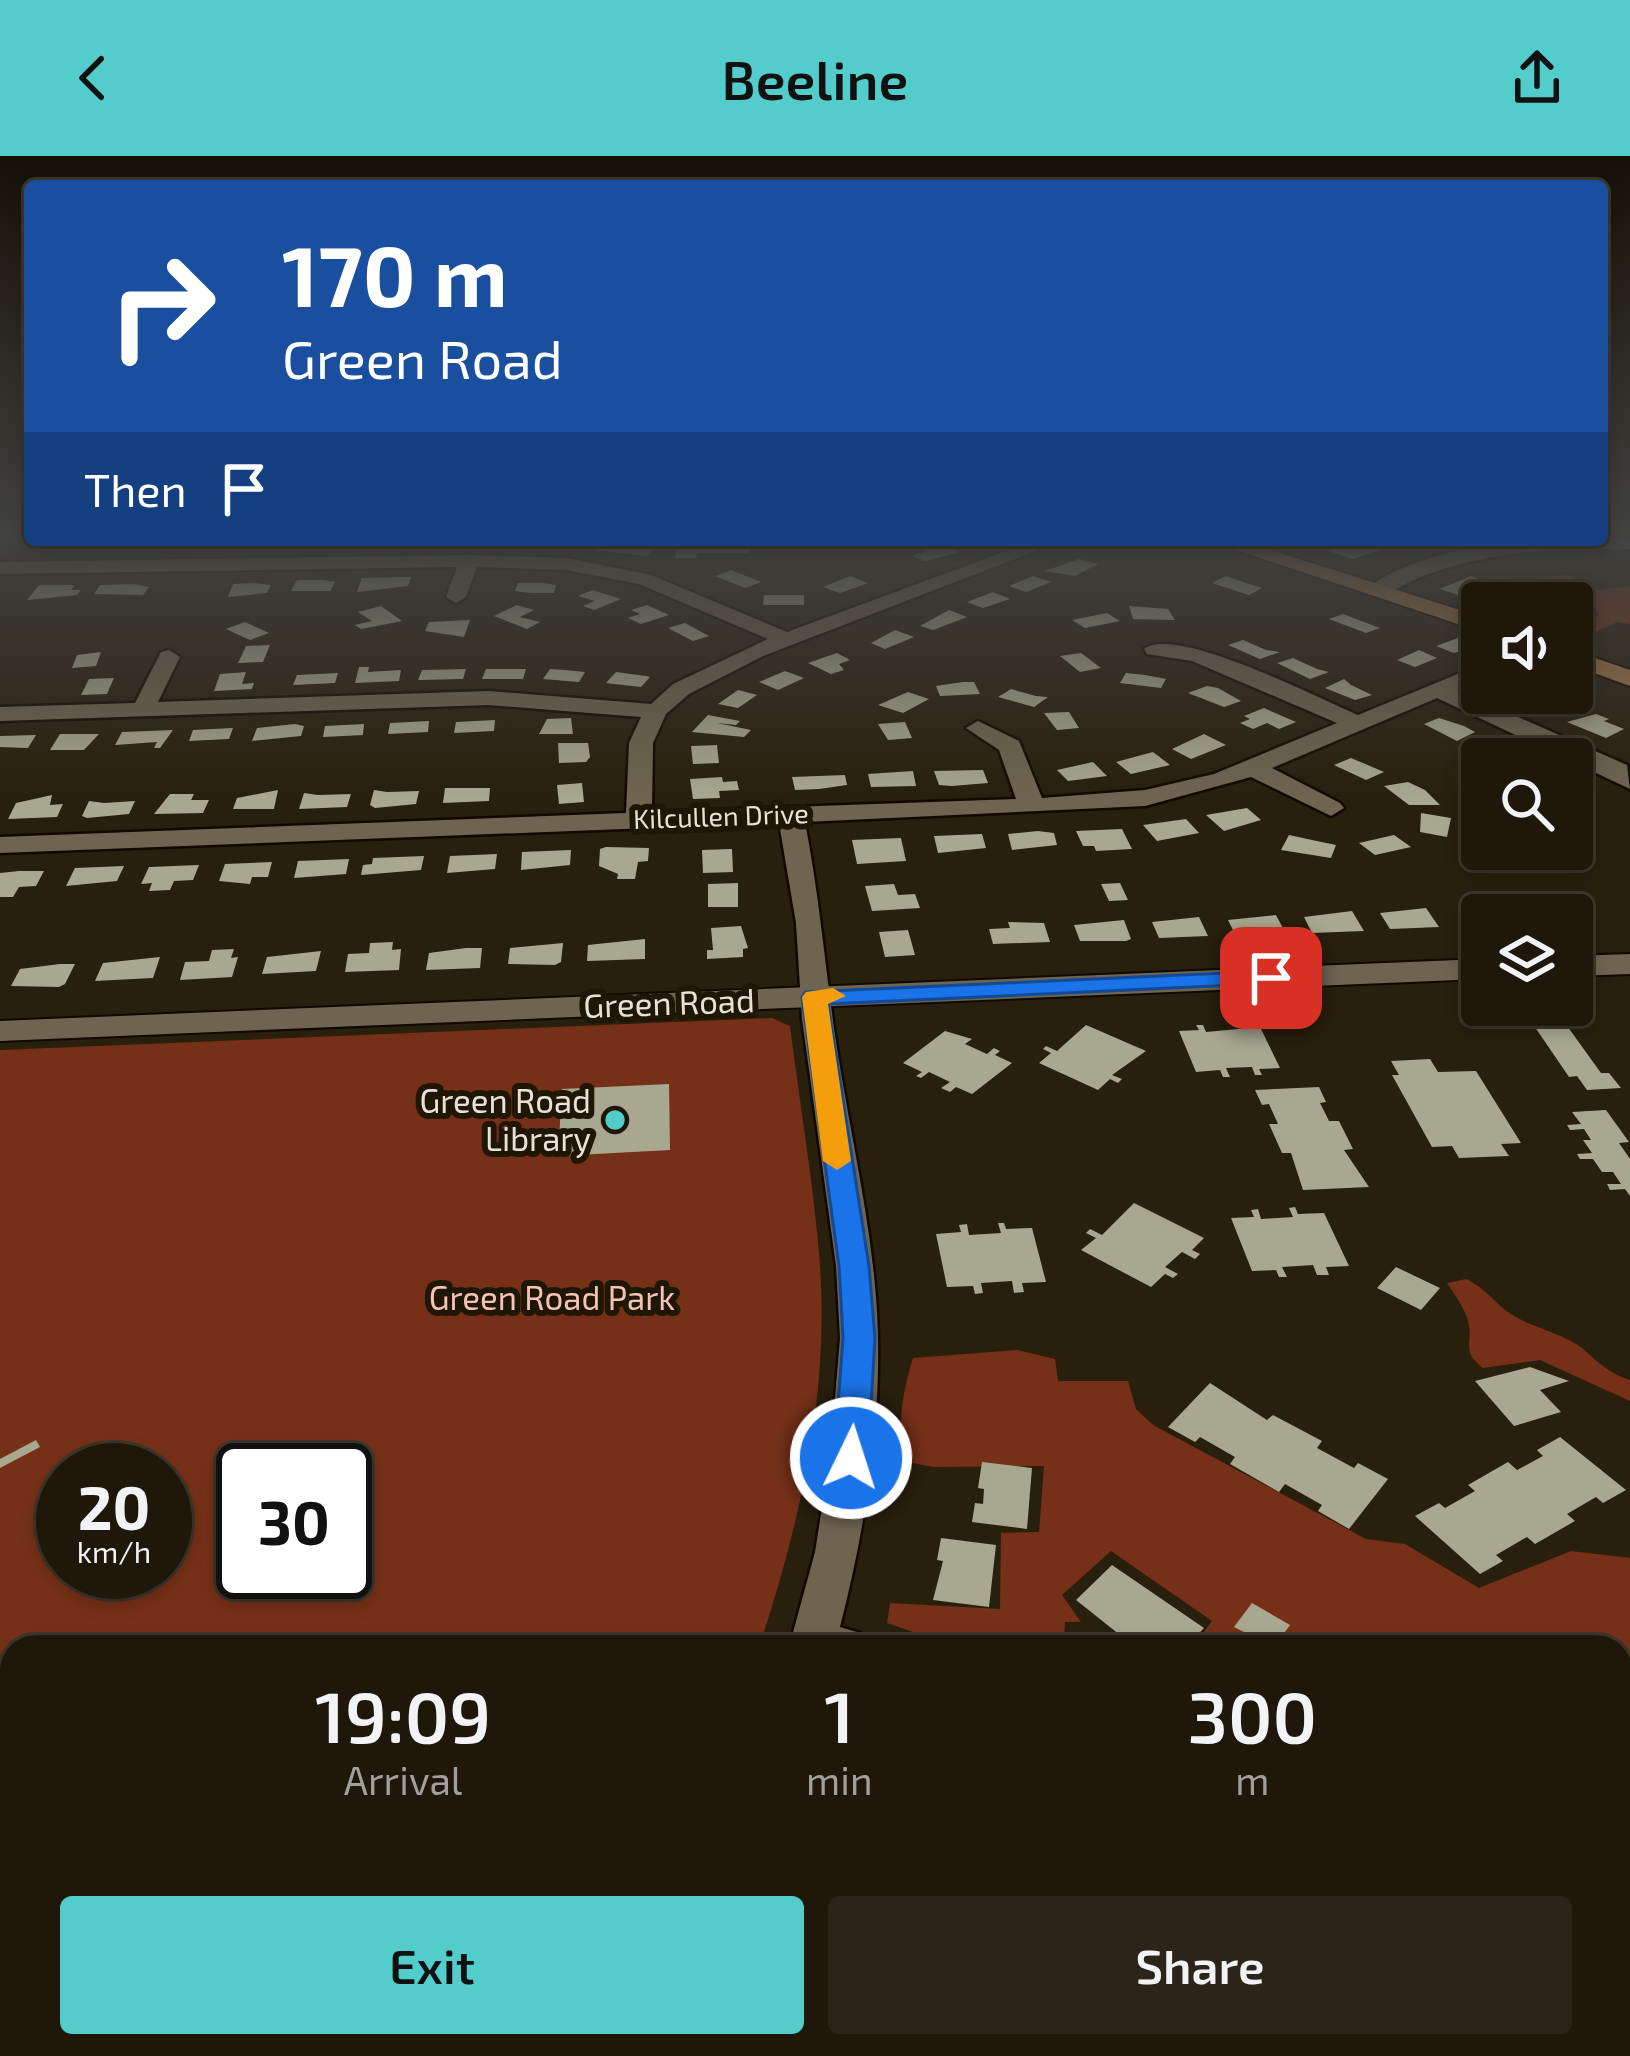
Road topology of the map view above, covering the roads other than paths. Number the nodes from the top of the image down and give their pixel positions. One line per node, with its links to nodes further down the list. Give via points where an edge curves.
1 (743, 621): 3 (street)
2 (840, 621): 3 (street)
3 (789, 640): 12 (street, via 717,667)
4 (1155, 650): 14 (street, via 1197,655)
5 (169, 657): 11 (street)
6 (1593, 665): 7 (main road)
7 (1630, 679)
8 (1461, 683): 10 (street, Kilcullen Drive)
9 (1461, 694): 10 (street, Kilcullen Drive)
10 (1439, 696): 14 (street, Kilcullen Drive); 17 (street)
11 (143, 710): 12 (street, via 488,698); 13 (street)
12 (656, 711): 21 (street, via 638,757)
13 (0, 714)
14 (1360, 724): 16 (street, Kilcullen Drive)
15 (978, 728): 18 (street, via 1010,746)
16 (1252, 767): 18 (street, Kilcullen Drive, via 1157,796); 19 (street)
17 (1630, 781)
18 (1032, 806): 20 (street, Kilcullen Drive)
19 (1331, 808)
20 (791, 815): 21 (street, Kilcullen Drive); 26 (street)
21 (639, 820): 22 (street, Kilcullen Drive)
22 (0, 845)
23 (1630, 964): 24 (street)
24 (1593, 965)
25 (1461, 970): 26 (street, Green Road)
26 (815, 997): 27 (street, Green Road); 28 (street, via 859,1338)
27 (0, 1031)
28 (825, 1635)

